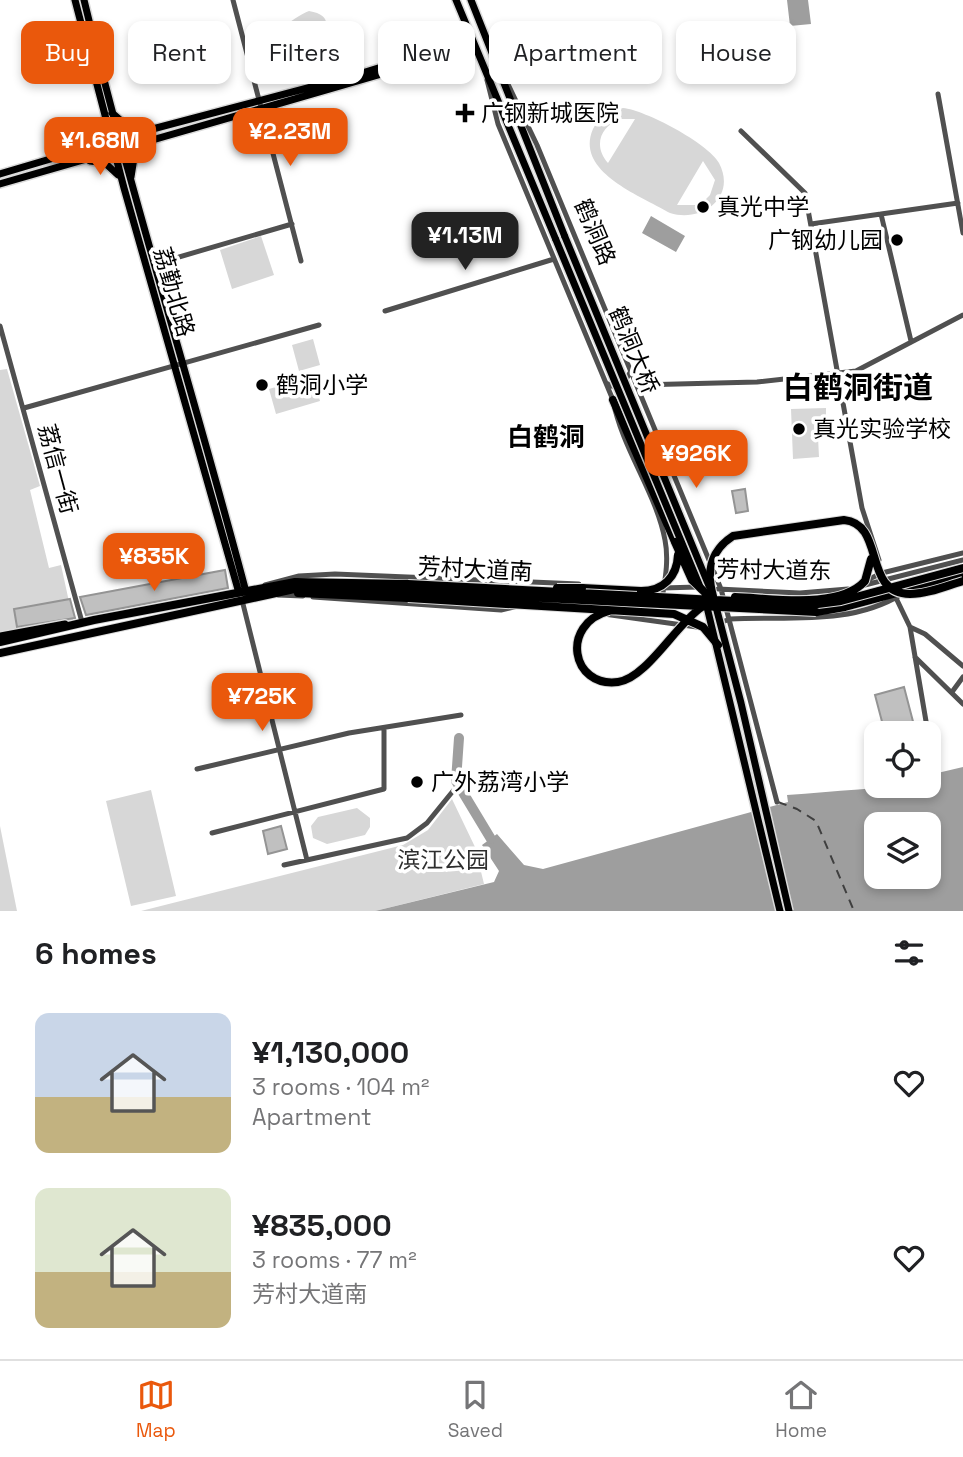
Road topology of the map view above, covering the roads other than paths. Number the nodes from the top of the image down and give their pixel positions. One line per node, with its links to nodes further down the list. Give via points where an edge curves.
1 (75, 0): 15 (main road, 荔勤北路)
2 (84, 0): 15 (main road, 荔勤北路)
3 (233, 0): 14 (street)
4 (456, 0): 6 (main road)
5 (471, 0): 7 (main road, 鹤洞路)
6 (464, 21)
7 (489, 45)
8 (475, 48): 10 (main road)
9 (378, 71): 14 (main road)
10 (486, 77): 33 (street, via 498,124); 81 (main road, 鹤洞大桥, bridge, via 684,545)
11 (504, 84): 67 (main road, 鹤洞大桥, bridge)
12 (508, 84): 43 (street, 鹤洞路)
13 (937, 94): 27 (street)
14 (259, 105): 16 (main road); 19 (main road); 30 (street)
15 (108, 115): 17 (main road); 20 (main road, 荔勤北路); 21 (main road, via 101,135)
16 (176, 122): 17 (main road); 19 (main road, via 172,128)
17 (145, 131): 20 (main road)
18 (741, 131): 31 (street, via 805,193)
19 (177, 133): 22 (main road); 26 (main road, via 138,152)
20 (115, 140): 21 (main road); 22 (main road, 荔勤北路)
21 (87, 150): 24 (main road)
22 (118, 151): 23 (main road); 26 (main road, 荔勤北路)
23 (78, 162): 25 (main road); 26 (main road, via 105,163)
24 (0, 174)
25 (0, 184)
26 (128, 188): 35 (main road, 荔勤北路); 42 (main road, 荔勤北路)
27 (958, 203): 28 (street); 29 (street)
28 (961, 211): 32 (street)
29 (881, 214): 31 (street); 40 (street)
30 (292, 224): 34 (street); 35 (street, 荔勤北路)
31 (811, 224): 44 (street)
32 (963, 233)
33 (554, 259): 36 (street); 45 (street)
34 (301, 261)
35 (155, 264): 41 (main road, 荔勤北路)
36 (385, 311)
37 (963, 315): 40 (street)
38 (319, 325): 41 (street)
39 (0, 326): 48 (street, 荔信一街)
40 (911, 341): 44 (street, via 856,371)
41 (184, 363): 42 (street); 65 (main road, 荔勤北路)
42 (175, 365): 48 (street); 65 (main road, 荔勤北路)
43 (631, 370): 45 (street, via 622,386); 46 (street, 鹤洞路)
44 (840, 373): 46 (street, via 757,382); 54 (street, via 862,508)
45 (606, 383): 47 (street)
46 (638, 385): 59 (street, 鹤洞路)
47 (612, 400): 49 (highway); 58 (street, via 663,533 667,559)
48 (23, 408): 77 (street, 荔信一街)
49 (675, 542): 62 (highway, bridge, via 675,571 668,582 652,590); 73 (highway, bridge, via 689,576 703,593 719,604)
50 (869, 542): 56 (highway, bridge, via 880,576 897,592 914,594); 67 (highway, bridge, via 862,528 848,520 737,535 722,544 712,559); 70 (highway, bridge, via 869,574 849,593 810,599)
51 (963, 553): 54 (street)
52 (963, 560): 60 (street, 芳村大道东)
53 (963, 568): 71 (highway, 芳村大道东, bridge, via 825,604)
54 (883, 573): 60 (street)
55 (963, 575): 63 (highway, 芳村大道东)
56 (963, 581)
57 (524, 583): 58 (street, 芳村大道南); 61 (street, 芳村大道南, via 327,574 274,581); 69 (street)
58 (664, 587): 59 (street, 芳村大道东); 76 (street)
59 (722, 589): 60 (street, 芳村大道东, via 800,593); 74 (street, 鹤洞路)
60 (846, 589)
61 (256, 590): 64 (highway, 芳村大道南, via 312,580); 65 (highway, 芳村大道南)
62 (516, 590): 64 (highway, 芳村大道南, bridge); 70 (highway, 芳村大道南, bridge)
63 (910, 590): 68 (street, 芳村大道东); 73 (highway, 芳村大道东, bridge, via 816,612)
64 (408, 591): 66 (highway, 芳村大道南, via 312,587); 72 (highway, bridge); 73 (highway, 芳村大道南, bridge)
65 (242, 595): 66 (highway, 芳村大道南); 75 (highway, 芳村大道南); 82 (highway, 芳村大道南); 91 (street)
66 (271, 595): 69 (street, 芳村大道南, via 501,610 516,608)
67 (713, 596): 100 (main road, 鹤洞大桥, bridge)
68 (896, 598): 74 (street, 芳村大道东, via 820,618); 78 (street)
69 (528, 599): 76 (street, 芳村大道南, via 534,595 569,597 597,612)
70 (693, 600): 71 (highway, 芳村大道东, bridge)
71 (725, 602): 72 (highway, bridge, via 708,603 697,610 632,676 605,682 583,668 577,640 589,620)
72 (618, 609): 81 (highway, bridge, via 683,616 707,630)
73 (744, 610)
74 (730, 619): 76 (street, 芳村大道东, via 698,629); 94 (street, 鹤洞路)
75 (94, 620): 77 (main road, 芳村大道南); 80 (highway)
76 (659, 620)
77 (82, 622): 79 (main road, 芳村大道南)
78 (910, 627): 83 (street); 84 (street)
79 (0, 636)
80 (0, 642)
81 (718, 645): 99 (main road, 鹤洞大桥, bridge)
82 (0, 653)
83 (915, 657): 86 (street); 89 (street)
84 (963, 666)
85 (963, 677): 86 (street)
86 (952, 692): 87 (street)
87 (963, 704)
88 (461, 715): 90 (street)
89 (926, 721)
90 (384, 728): 91 (street); 95 (street, via 384,789)
91 (280, 749): 92 (street); 95 (street)
92 (197, 769)
93 (453, 791): 97 (street, via 427,823 407,838)
94 (777, 802)
95 (296, 812): 96 (street); 97 (street)
96 (212, 833)
97 (307, 860): 98 (street)
98 (284, 865)
99 (780, 911)
100 (789, 911)

